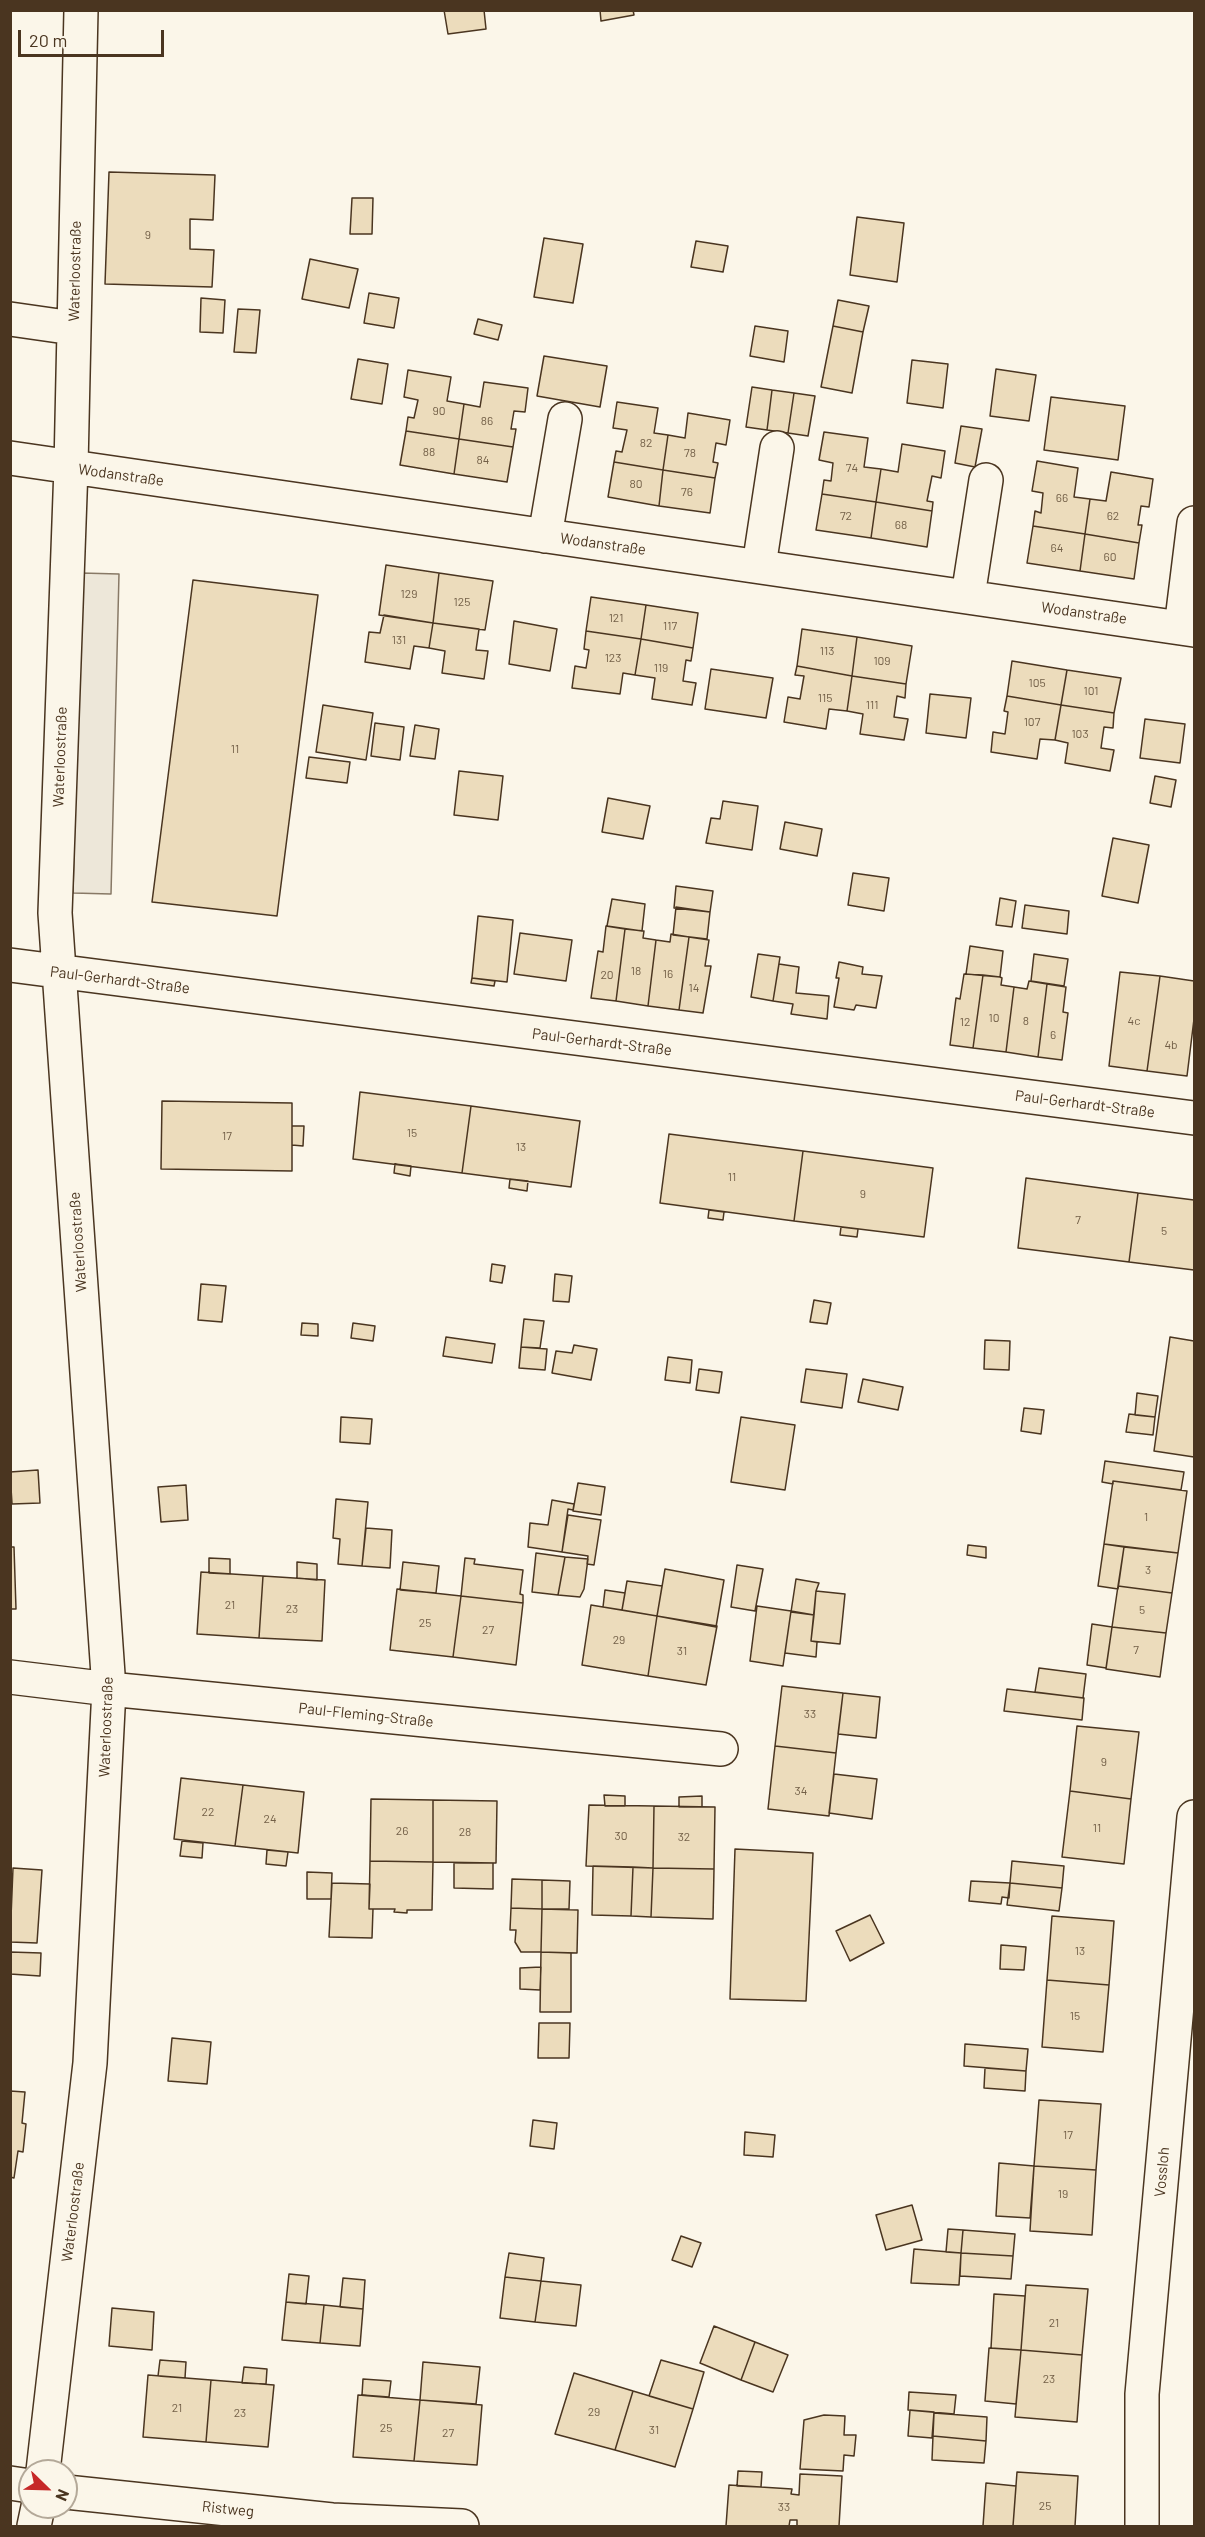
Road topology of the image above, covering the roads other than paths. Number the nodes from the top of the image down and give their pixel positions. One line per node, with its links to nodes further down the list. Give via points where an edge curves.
1 (81, 10): 3 (street, Waterloostraße)
2 (10, 319): 3 (street)
3 (73, 328): 7 (street, Waterloostraße)
4 (565, 419): 10 (street)
5 (777, 448): 11 (street)
6 (10, 458): 7 (street, Wodanstraße)
7 (70, 467): 10 (street, Wodanstraße); 15 (street, Waterloostraße, via 55,913)
8 (986, 480): 12 (street)
9 (1194, 523): 13 (street)
10 (545, 536): 11 (street, Wodanstraße)
11 (759, 566): 12 (street, Wodanstraße)
12 (968, 596): 13 (street, Wodanstraße)
13 (1188, 629)
14 (10, 965): 15 (street, Paul-Gerhardt-Straße)
15 (58, 972): 16 (street, Paul-Gerhardt-Straße); 18 (street, Waterloostraße)
16 (1194, 1118)
17 (10, 1677): 18 (street, Paul-Fleming-Straße)
18 (109, 1689): 19 (street, Paul-Fleming-Straße); 21 (street, Waterloostraße, via 90,2063)
19 (722, 1749)
20 (1194, 1817): 24 (street, Vossloh, via 1142,2394)
21 (45, 2459)
22 (78, 2493): 23 (street, Ristweg, via 332,2520)
23 (462, 2526)
24 (1142, 2526)

